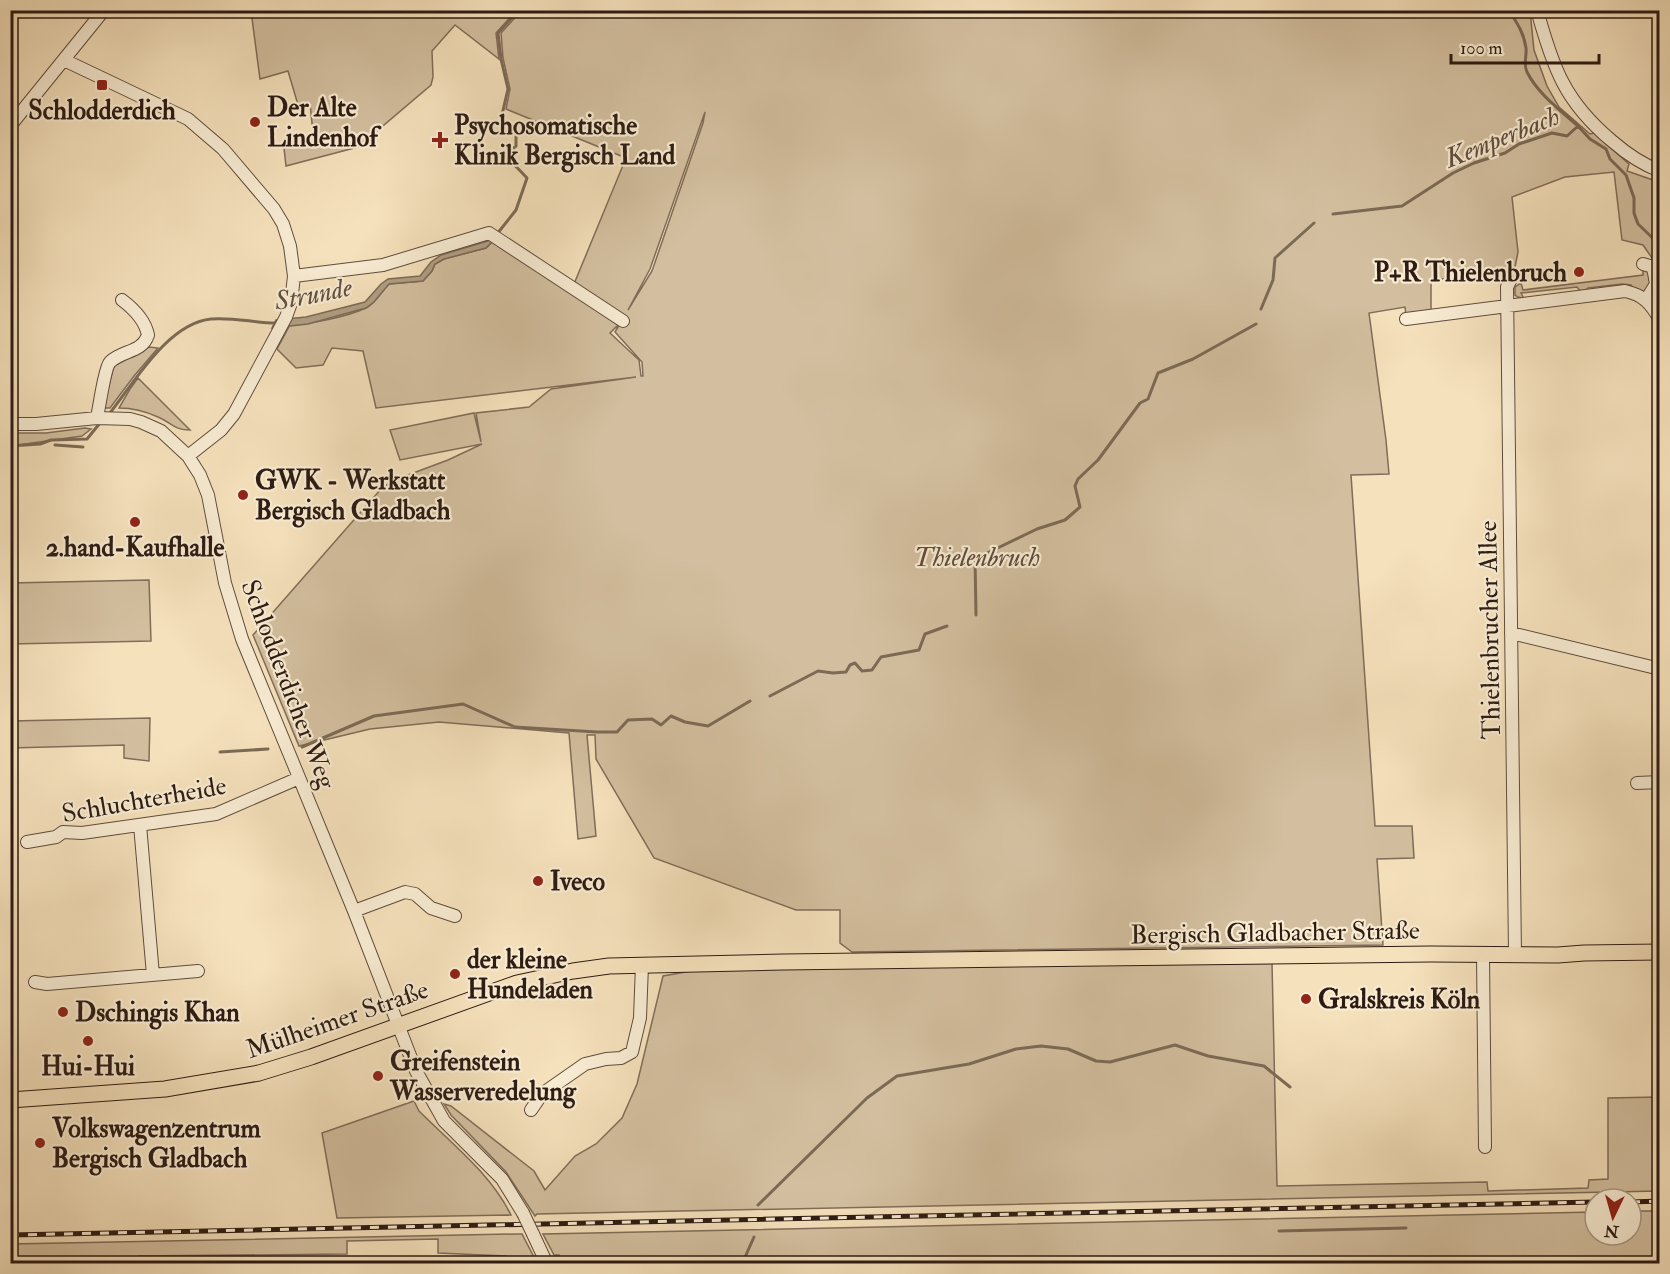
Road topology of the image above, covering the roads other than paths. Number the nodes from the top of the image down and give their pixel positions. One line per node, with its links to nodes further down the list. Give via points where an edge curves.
1 (104, 10): 5 (street)
2 (1656, 10): 4 (street)
3 (1538, 11): 7 (street, via 1547,49 1572,100 1593,125 1633,158)
4 (1659, 16)
5 (64, 60): 6 (street); 9 (street, via 188,119 223,149 278,217 290,246)
6 (10, 126)
7 (1659, 171)
8 (1643, 264): 12 (street, via 1653,267 1656,284)
9 (294, 276): 16 (street, via 383,265 485,233); 19 (street, via 291,303 283,322 229,422)
10 (1510, 281): 13 (street, Thielenbrucher Allee)
11 (122, 300): 17 (street, via 138,314 148,335 143,345 108,366)
12 (1646, 300): 13 (street, via 1624,291); 15 (street)
13 (1507, 305): 14 (street); 20 (street, Thielenbrucher Allee)
14 (1406, 319)
15 (1659, 320)
16 (622, 321)
17 (99, 418): 18 (street, Schlodderdicher Weg); 19 (street, Schlodderdicher Weg, via 141,422 161,431)
18 (10, 424)
19 (188, 456): 22 (street, Schlodderdicher Weg, via 208,495 225,583 242,639)
20 (1511, 633): 21 (street); 31 (street, Thielenbrucher Allee)
21 (1659, 669)
22 (300, 778): 25 (street, Schluchterheide, via 216,814); 27 (street, Schlodderdicher Weg)
23 (1659, 782): 24 (street)
24 (1637, 783)
25 (140, 825): 26 (street, Schluchterheide, via 63,832); 35 (street)
26 (27, 842)
27 (354, 911): 28 (street, via 405,892 415,894 431,908); 37 (street, Schlodderdicher Weg)
28 (455, 916)
29 (1659, 952): 31 (main road, Bergisch Gladbacher Straße)
30 (1483, 955): 31 (main road, Bergisch Gladbacher Straße); 32 (main road, Bergisch Gladbacher Straße); 40 (street)
31 (1515, 955)
32 (891, 960): 33 (main road, Mülheimer Straße)
33 (642, 965): 37 (main road, Mülheimer Straße, via 540,976); 39 (street, via 640,1018 632,1052 621,1059 585,1064 542,1094)
34 (198, 970): 35 (street)
35 (153, 975): 36 (street, via 46,984)
36 (34, 981)
37 (398, 1025): 38 (main road, Mülheimer Straße, via 303,1060 234,1078 165,1089); 41 (street, Schlodderdicher Weg, bridge, via 423,1085 444,1121 502,1179)
38 (10, 1100)
39 (531, 1110)
40 (1485, 1147)
41 (547, 1263)

